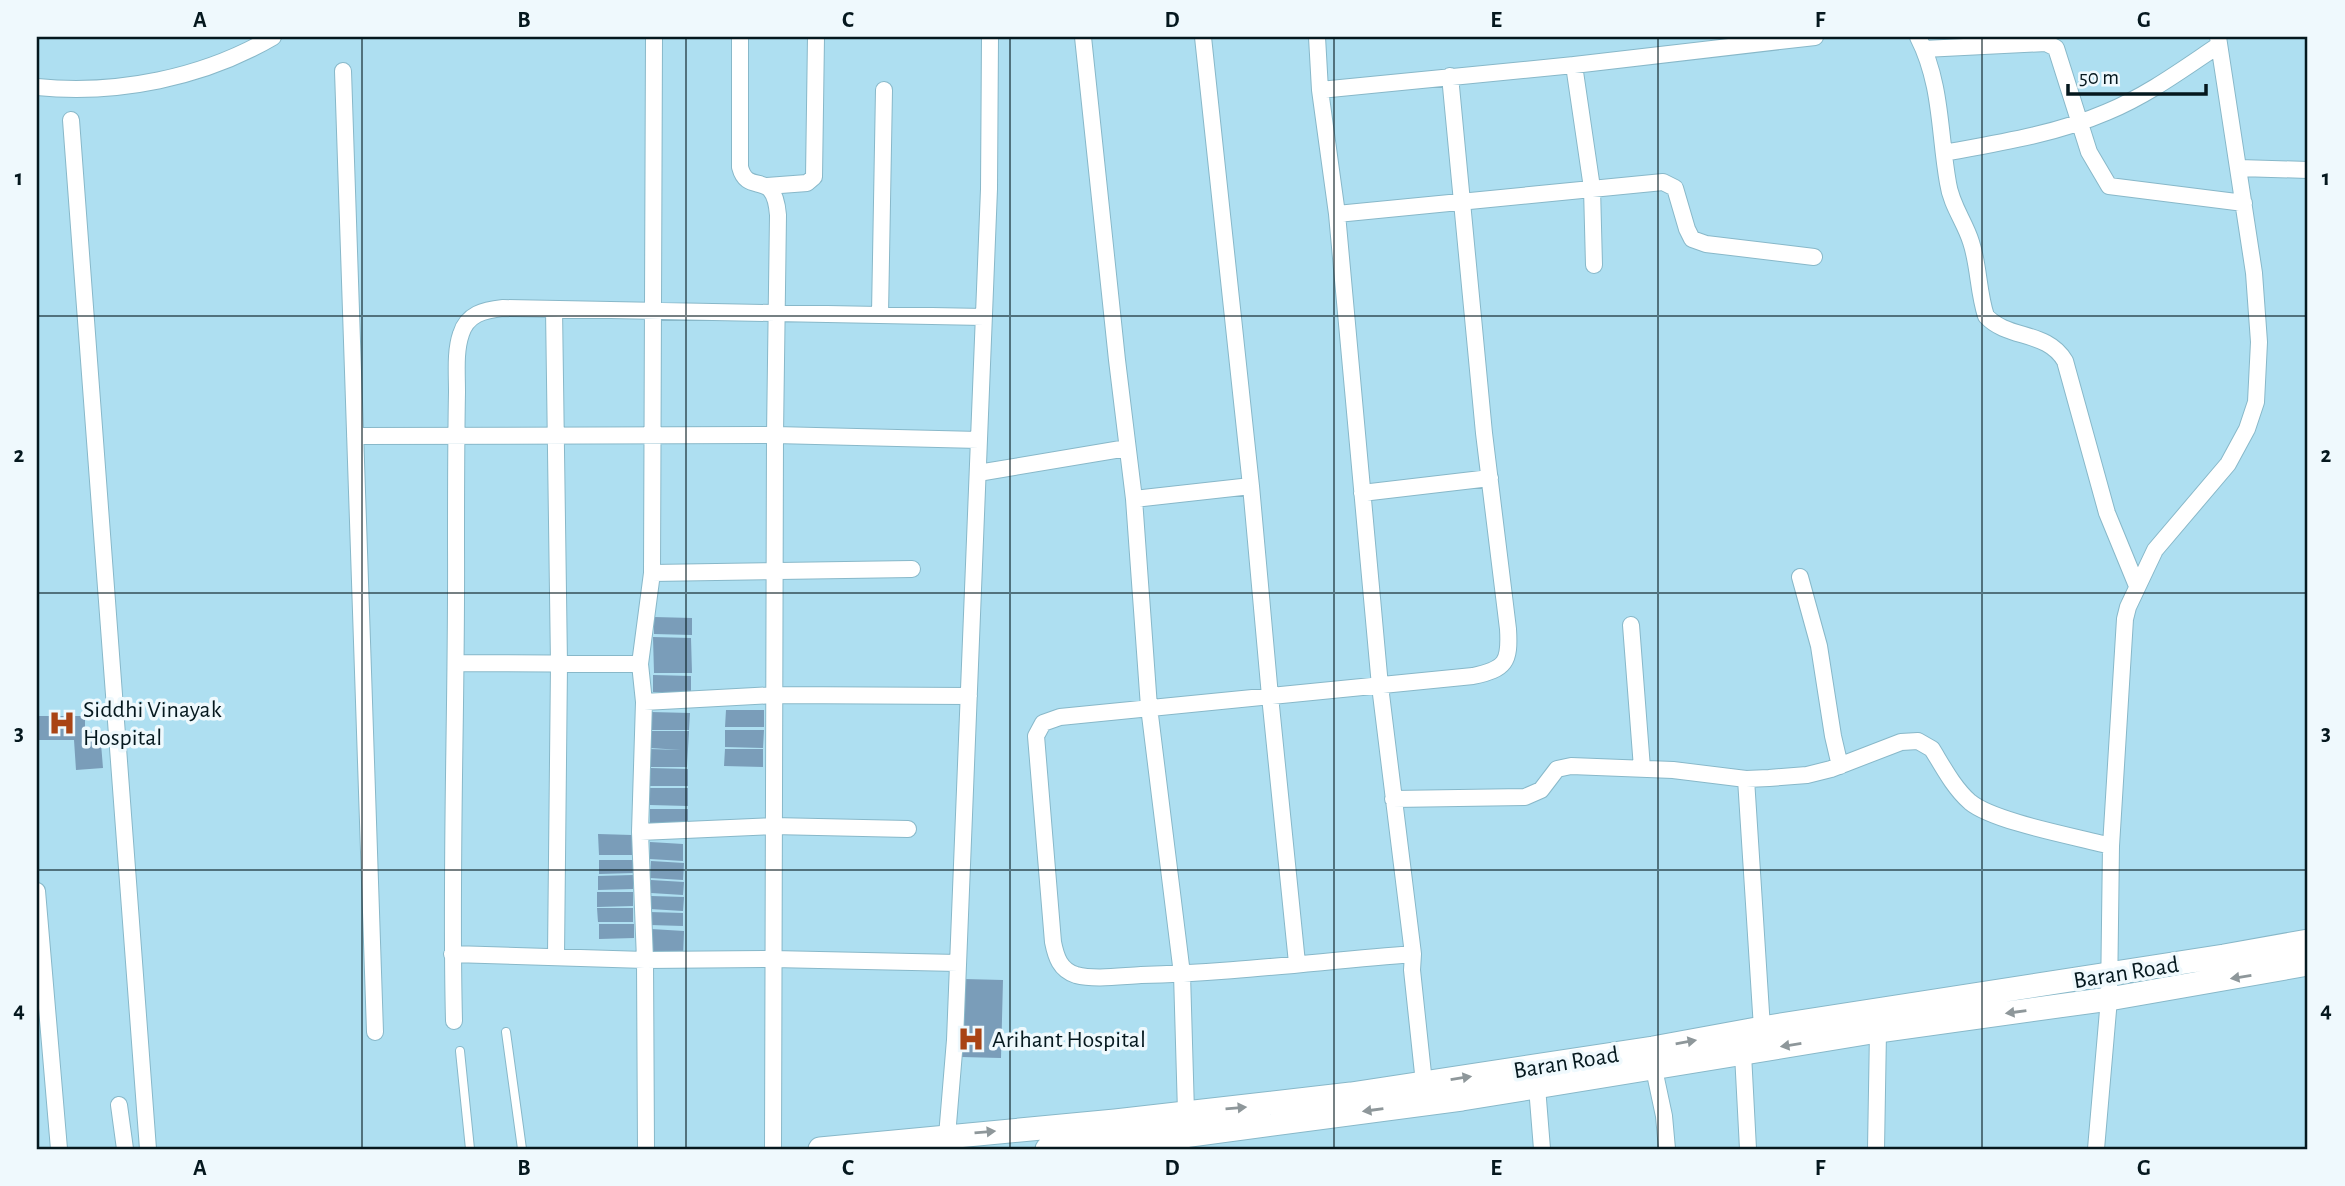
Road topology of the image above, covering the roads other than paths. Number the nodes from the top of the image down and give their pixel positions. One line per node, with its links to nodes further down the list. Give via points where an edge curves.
1 (273, 37): 15 (street, via 231,59 178,76 128,84)
2 (654, 37): 31 (street)
3 (740, 37): 23 (street, via 740,167 743,177)
4 (816, 37): 23 (street, via 814,177 807,183)
5 (990, 37): 34 (street)
6 (1083, 37): 41 (street)
7 (1203, 37): 44 (street)
8 (1317, 37): 17 (street)
9 (1815, 37): 12 (street)
10 (2219, 41): 19 (street, via 2149,92); 21 (street)
11 (1921, 43): 19 (street, via 2046,43 2056,48); 20 (street, via 1939,101)
12 (1574, 65): 14 (street); 24 (street)
13 (343, 71): 37 (street)
14 (1450, 76): 17 (street); 25 (street)
15 (37, 86)
16 (884, 90): 33 (street)
17 (1320, 90): 27 (street)
18 (71, 120): 100 (street)
19 (2079, 122): 20 (street, via 2027,138); 26 (street, via 2089,152 2109,186)
20 (1944, 153): 51 (street, via 1948,186 1971,242 1986,316 2000,327 2046,342 2061,353 2107,513)
21 (2239, 168): 22 (street); 26 (street)
22 (2308, 170)
23 (767, 186): 32 (street, via 776,194 778,215)
24 (1592, 188): 25 (street); 28 (street, via 1671,184 1692,239); 29 (street)
25 (1461, 201): 27 (street); 43 (street)
26 (2244, 203): 51 (street, via 2257,303 2256,402 2248,429 2228,464 2155,550)
27 (1337, 214): 45 (street)
28 (1814, 257)
29 (1594, 265)
30 (554, 309): 31 (street); 38 (street); 39 (street, via 492,309 468,320 458,351)
31 (652, 311): 32 (street); 35 (street)
32 (777, 313): 33 (street); 36 (street)
33 (880, 314): 34 (street)
34 (984, 317): 40 (street)
35 (654, 435): 36 (street); 38 (street); 49 (street)
36 (775, 435): 40 (street); 48 (street)
37 (355, 436): 39 (street); 86 (street)
38 (557, 436): 39 (street); 54 (street)
39 (456, 437): 53 (street)
40 (979, 440): 42 (street)
41 (1127, 448): 42 (street); 46 (street)
42 (978, 473): 58 (street)
43 (1490, 478): 45 (street); 56 (street, via 1508,629 1505,662 1480,674)
44 (1251, 486): 46 (street); 59 (street)
45 (1362, 493): 56 (street)
46 (1134, 499): 61 (street)
47 (912, 569): 48 (street)
48 (774, 572): 49 (street); 57 (street)
49 (652, 573): 55 (street)
50 (1800, 577): 62 (street, via 1819,646)
51 (2137, 586): 69 (street, via 2122,644)
52 (1632, 625): 63 (street)
53 (456, 663): 54 (street); 72 (street)
54 (559, 664): 55 (street); 74 (street)
55 (640, 664): 60 (street)
56 (1380, 686): 59 (street); 65 (street)
57 (774, 695): 58 (street); 60 (street); 66 (street)
58 (969, 696): 77 (street)
59 (1270, 696): 61 (street); 78 (street)
60 (644, 702): 68 (street)
61 (1149, 706): 80 (street); 80 (street, via 1060,717 1043,723 1037,731 1053,942 1058,961 1076,975)
62 (1840, 766): 64 (street, via 1807,775); 69 (street, via 1901,742 1918,741 1932,749 1958,789 1978,808)
63 (1642, 768): 64 (street); 65 (street, via 1564,767 1553,772 1537,794 1525,797)
64 (1746, 779): 84 (street)
65 (1393, 799): 73 (street)
66 (773, 826): 67 (street); 68 (street); 75 (street)
67 (908, 829)
68 (640, 832): 76 (street)
69 (2111, 846): 81 (street)
70 (37, 891): 91 (street)
71 (2308, 941): 81 (main road, Baran Road)
72 (453, 954): 74 (street); 83 (street)
73 (1413, 954): 78 (street); 92 (street)
74 (556, 956): 76 (street)
75 (773, 959): 76 (street); 77 (street); 104 (street)
76 (645, 960): 103 (street)
77 (958, 963): 96 (street)
78 (1297, 963): 80 (street)
79 (2308, 964): 82 (main road, Baran Road, one-way to 82)
80 (1182, 974): 95 (street)
81 (2110, 974): 82 (street); 84 (main road, Baran Road)
82 (2109, 999): 85 (main road, Baran Road, one-way to 85); 111 (street)
83 (454, 1021)
84 (1762, 1028): 92 (main road, Baran Road, one-way to 84)
85 (1878, 1031): 89 (main road, Baran Road, one-way to 89); 110 (street)
86 (375, 1032)
87 (506, 1032): 102 (lane)
88 (460, 1051): 101 (lane)
89 (1743, 1054): 90 (main road, Baran Road); 109 (street)
90 (1654, 1069): 93 (main road, Baran Road); 108 (street)
91 (45, 1081): 98 (street)
92 (1424, 1083): 95 (main road, Baran Road, one-way to 92)
93 (1537, 1087): 97 (main road, Baran Road, one-way to 97); 107 (street)
94 (119, 1105): 99 (street)
95 (1186, 1112): 96 (main road, Baran Road, one-way to 95); 97 (street)
96 (947, 1136): 105 (main road, Baran Road)
97 (1182, 1142): 106 (main road, Baran Road)
98 (60, 1149)
99 (125, 1149)
100 (148, 1149)
101 (470, 1149)
102 (522, 1149)
103 (646, 1149)
104 (773, 1149)
105 (820, 1149)
106 (1047, 1149)
107 (1542, 1149)
108 (1667, 1149)
109 (1748, 1149)
110 (1876, 1149)
111 (2096, 1149)

